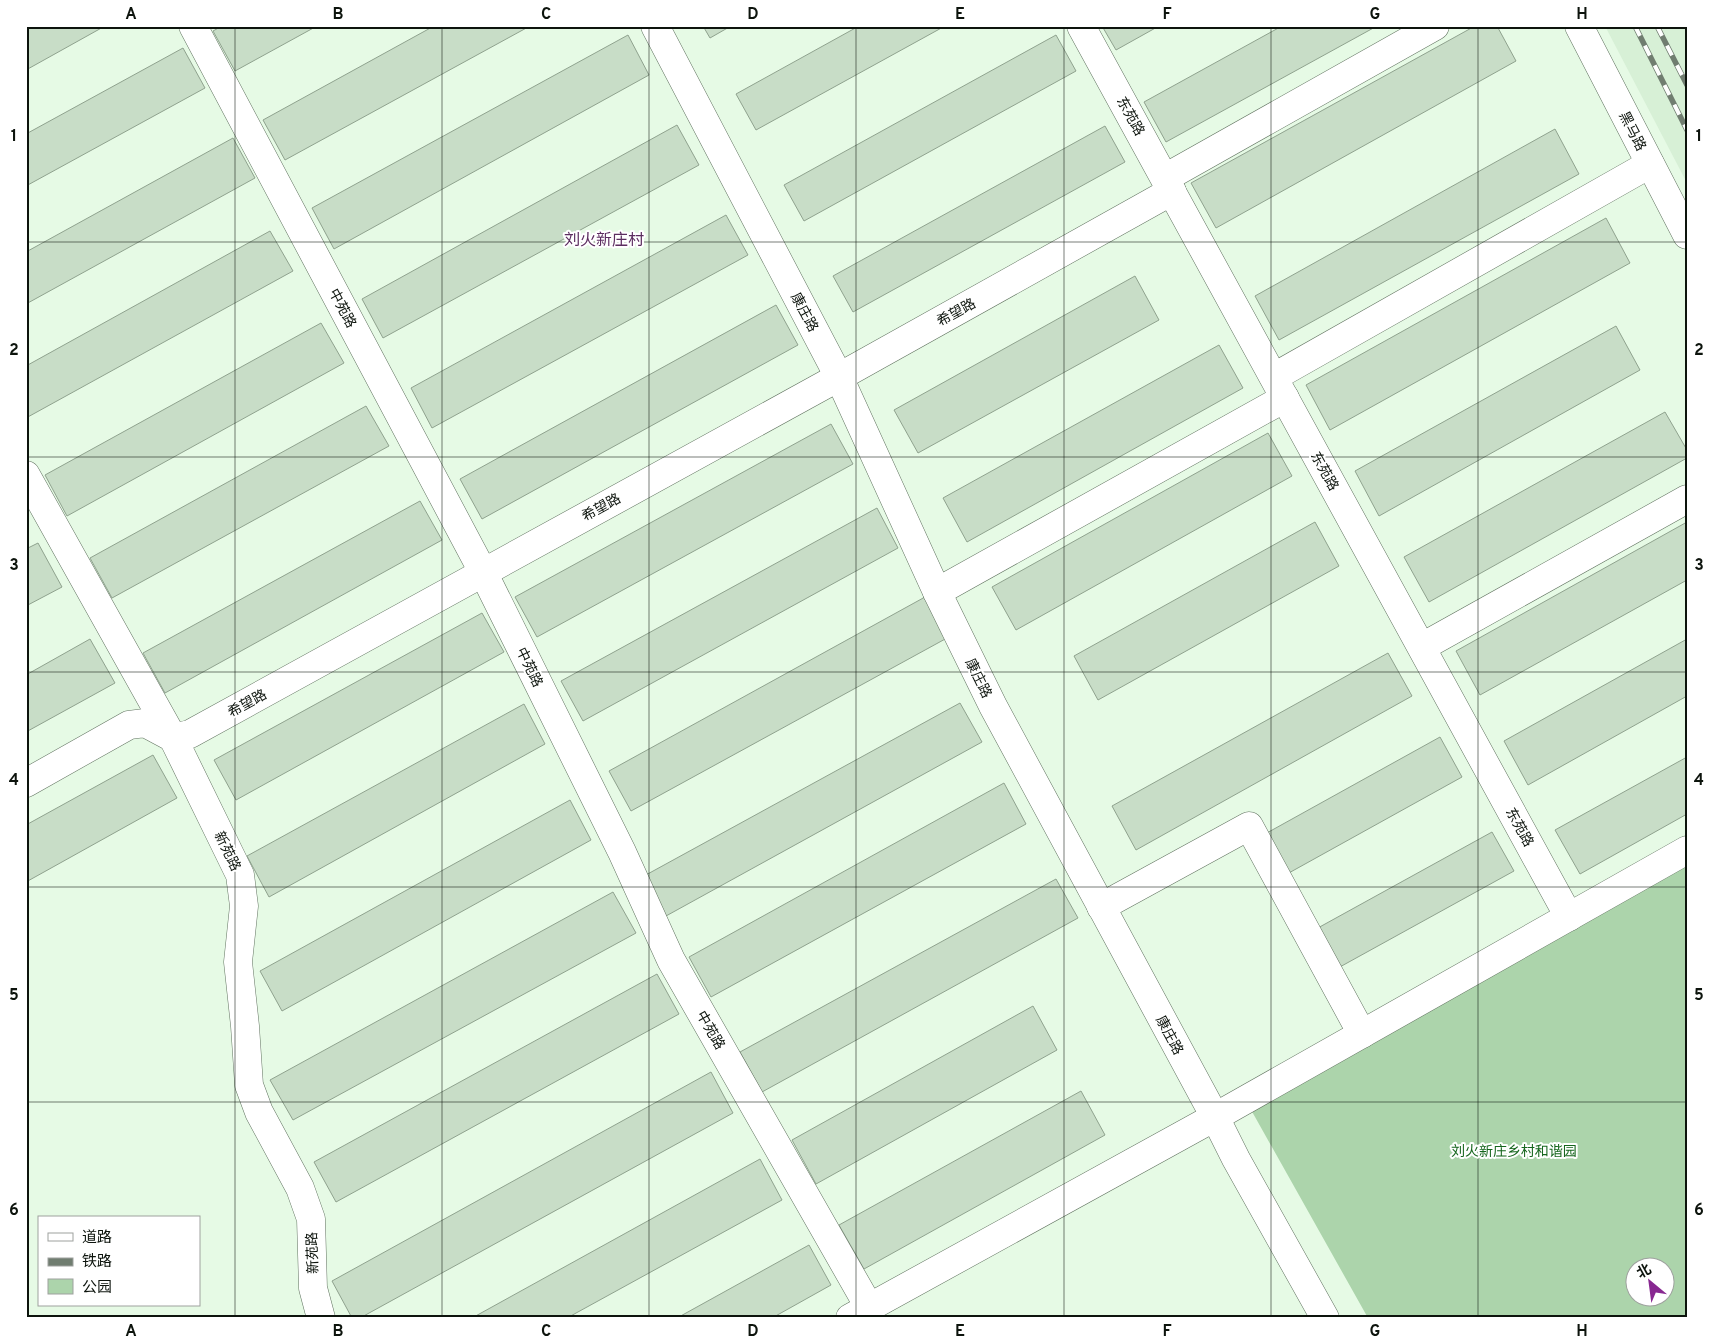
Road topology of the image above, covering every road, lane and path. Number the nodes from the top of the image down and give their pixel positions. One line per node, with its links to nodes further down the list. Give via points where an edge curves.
1 (193, 26): 13 (street, 中苑路)
2 (655, 26): 9 (street, 康庄路)
3 (1081, 26): 7 (street, 东苑路)
4 (1435, 26): 7 (street, 希望路)
5 (1579, 26): 6 (street, 黑马路)
6 (1650, 164): 8 (street, 黑马路); 10 (street)
7 (1168, 184): 9 (street, 希望路); 10 (street, 东苑路)
8 (1687, 235)
9 (839, 377): 13 (street, 希望路); 14 (street, 康庄路)
10 (1279, 388): 14 (street); 15 (street, 东苑路)
11 (26, 475): 16 (street, 新苑路)
12 (1687, 499): 15 (street)
13 (483, 572): 16 (street, 希望路, via 190,734); 23 (street, 中苑路, via 622,852 671,960)
14 (937, 592): 19 (street, 康庄路, via 993,706)
15 (1422, 647): 20 (street, 东苑路)
16 (173, 738): 17 (street, via 145,723 129,725); 24 (street, 新苑路, via 240,874 244,906 238,962 249,1085 300,1188 310,1219 313,1288)
17 (26, 783)
18 (1687, 850): 20 (street)
19 (1101, 907): 21 (street, via 1249,826); 22 (street, 康庄路)
20 (1569, 916): 21 (street)
21 (1362, 1034): 22 (street)
22 (1215, 1117): 23 (street); 25 (street, 康庄路)
23 (859, 1312)
24 (321, 1318)
25 (1326, 1318)

